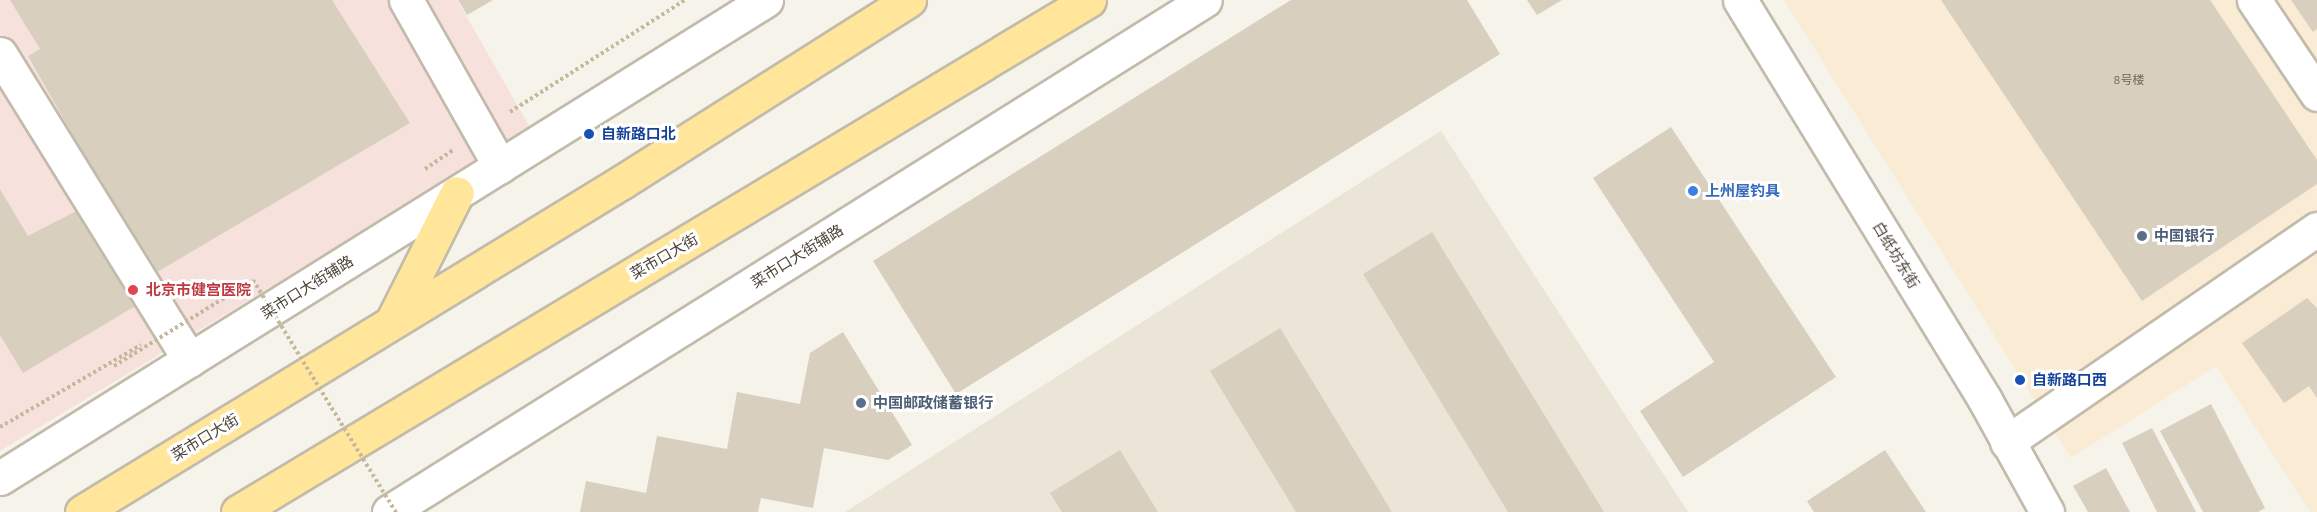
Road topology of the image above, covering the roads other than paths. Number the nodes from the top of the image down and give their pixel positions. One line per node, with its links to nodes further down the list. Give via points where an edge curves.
1 (406, 0): 10 (street)
2 (765, 0): 10 (street, 菜市口大街辅路)
3 (909, 0): 13 (main road, 菜市口大街)
4 (1089, 0): 18 (main road, 菜市口大街)
5 (1205, 0): 19 (street, 菜市口大街辅路)
6 (1740, 0): 15 (street, 白纸坊东街)
7 (2254, 0): 9 (street)
8 (0, 54): 14 (street)
9 (2317, 94)
10 (500, 166): 11 (street, 菜市口大街辅路)
11 (457, 193): 13 (main road); 14 (street, 菜市口大街辅路)
12 (2317, 229): 15 (street)
13 (392, 322): 17 (main road, 菜市口大街)
14 (190, 360): 16 (street, 菜市口大街辅路)
15 (2007, 442): 20 (street, 白纸坊东街)
16 (0, 478)
17 (82, 512)
18 (238, 512)
19 (389, 512)
20 (2047, 512)

